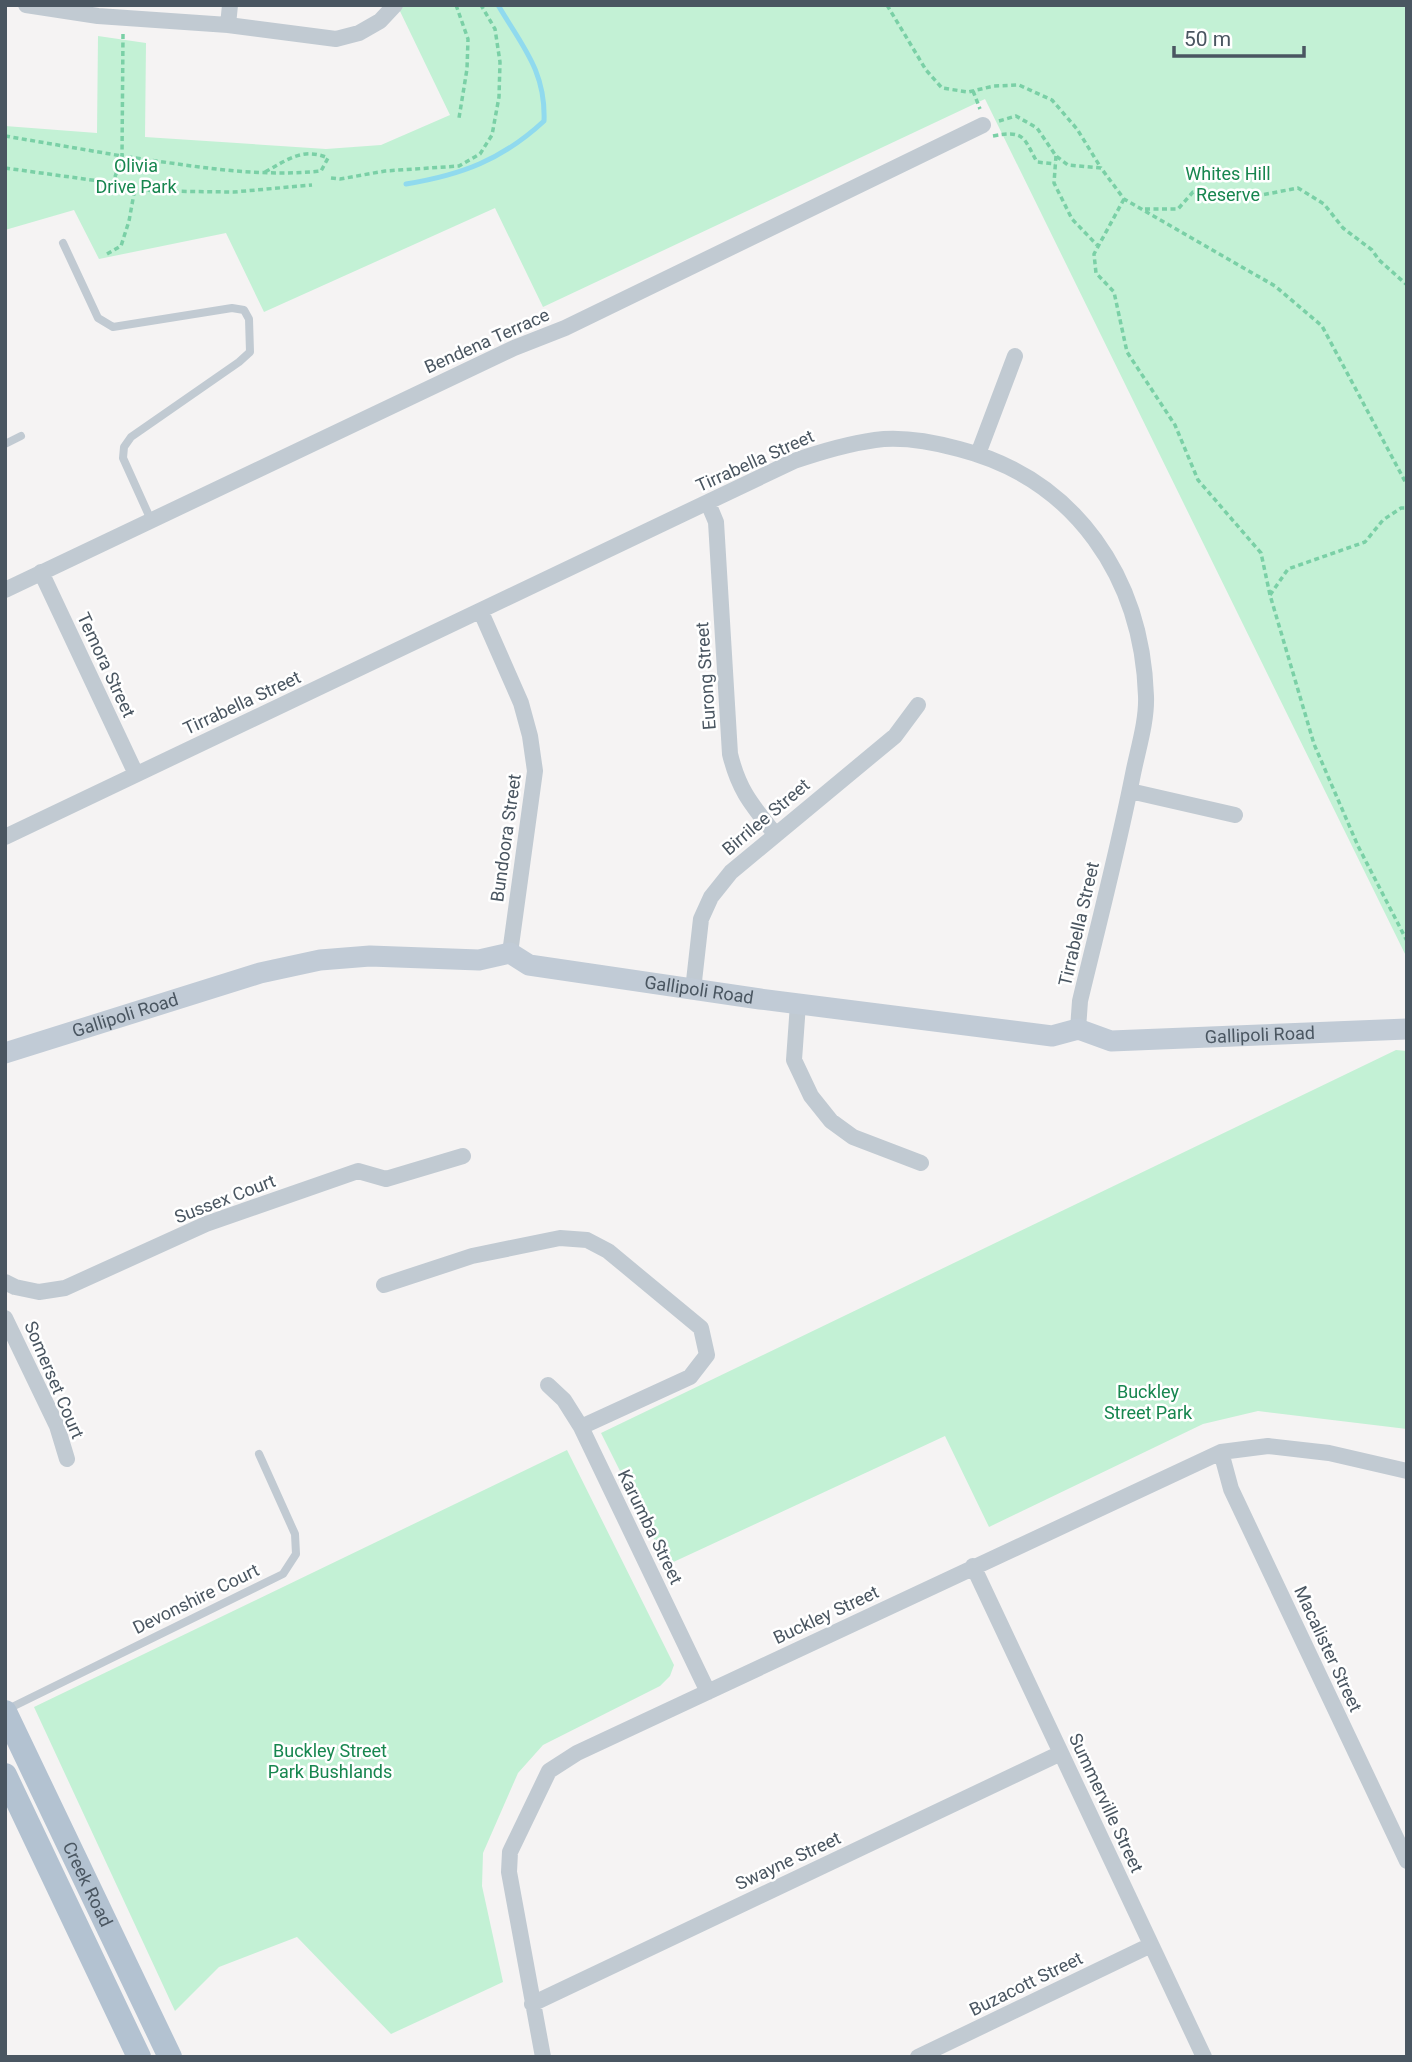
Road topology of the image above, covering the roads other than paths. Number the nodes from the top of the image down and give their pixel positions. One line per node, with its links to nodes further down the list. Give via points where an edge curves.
1 (26, 5): 4 (street)
2 (230, 5): 4 (street)
3 (395, 5): 4 (street, via 370,27 336,39)
4 (228, 25)
5 (985, 131): 12 (street, Bendena Terrace)
6 (63, 243): 12 (lane, via 98,318 113,327 232,308 244,310 249,319 250,352 131,437 124,447 123,458)
7 (1015, 355): 10 (street)
8 (20, 436): 9 (lane)
9 (5, 444)
10 (978, 454): 11 (street, Tirrabella Street, via 930,442 878,439 793,461); 18 (street, Tirrabella Street, via 1015,469 1048,491 1083,524 1111,561 1130,601 1147,698)
11 (708, 503): 15 (street, Tirrabella Street); 20 (street, Eurong Street, via 716,522 730,754 745,797)
12 (151, 520): 13 (street, Bendena Terrace)
13 (41, 572): 14 (street, Bendena Terrace); 17 (street, Temora Street)
14 (5, 590)
15 (481, 612): 17 (street, Tirrabella Street); 22 (street, Bundoora Street, via 521,703 535,771)
16 (918, 705): 20 (street, Birrilee Street, via 895,736)
17 (136, 774): 21 (street, Tirrabella Street)
18 (1130, 791): 19 (street); 25 (street, Tirrabella Street, via 1080,1001)
19 (1235, 815)
20 (775, 834): 23 (street, Birrilee Street, via 731,872 711,897 701,919)
21 (5, 837)
22 (510, 953): 23 (street, Gallipoli Road, via 529,965); 27 (street, Gallipoli Road, via 479,960 370,956 320,960 260,973)
23 (693, 990): 24 (street, Gallipoli Road)
24 (798, 1004): 25 (street, Gallipoli Road, via 1052,1036); 29 (street, via 794,1060 811,1096 831,1121 853,1137)
25 (1078, 1029): 26 (street, Gallipoli Road, via 1111,1041)
26 (1407, 1029)
27 (5, 1053)
28 (463, 1156): 30 (street, Sussex Court, via 386,1179 358,1171 206,1224 65,1288 39,1292)
29 (921, 1163)
30 (5, 1282)
31 (384, 1285): 34 (street, via 472,1256 560,1238 587,1240 608,1251 701,1328 707,1355 690,1377)
32 (5, 1318): 37 (street, Somerset Court, via 57,1426)
33 (548, 1385): 34 (street, Karumba Street)
34 (581, 1427): 40 (street, Karumba Street)
35 (1221, 1452): 38 (street, Buckley Street, via 1268,1446 1329,1453); 39 (street, Buckley Street); 44 (street, Macalister Street, via 1231,1489)
36 (258, 1454): 41 (lane, Devonshire Court, via 295,1534 296,1553 283,1574)
37 (67, 1459)
38 (1407, 1471)
39 (973, 1566): 40 (street, Buckley Street); 42 (street, Summerville Street)
40 (708, 1692): 46 (street, Buckley Street, via 577,1753 549,1771 510,1852 509,1872)
41 (5, 1711): 48 (main road, Creek Road)
42 (1061, 1753): 45 (street, Summerville Street); 46 (street, Swayne Street)
43 (5, 1775): 47 (main road, Creek Road)
44 (1407, 1861)
45 (1152, 1945): 50 (street, Buzacott Street); 51 (street, Summerville Street)
46 (533, 2004): 49 (street, Buckley Street)
47 (139, 2057)
48 (170, 2057)
49 (542, 2057)
50 (918, 2057)
51 (1204, 2057)

